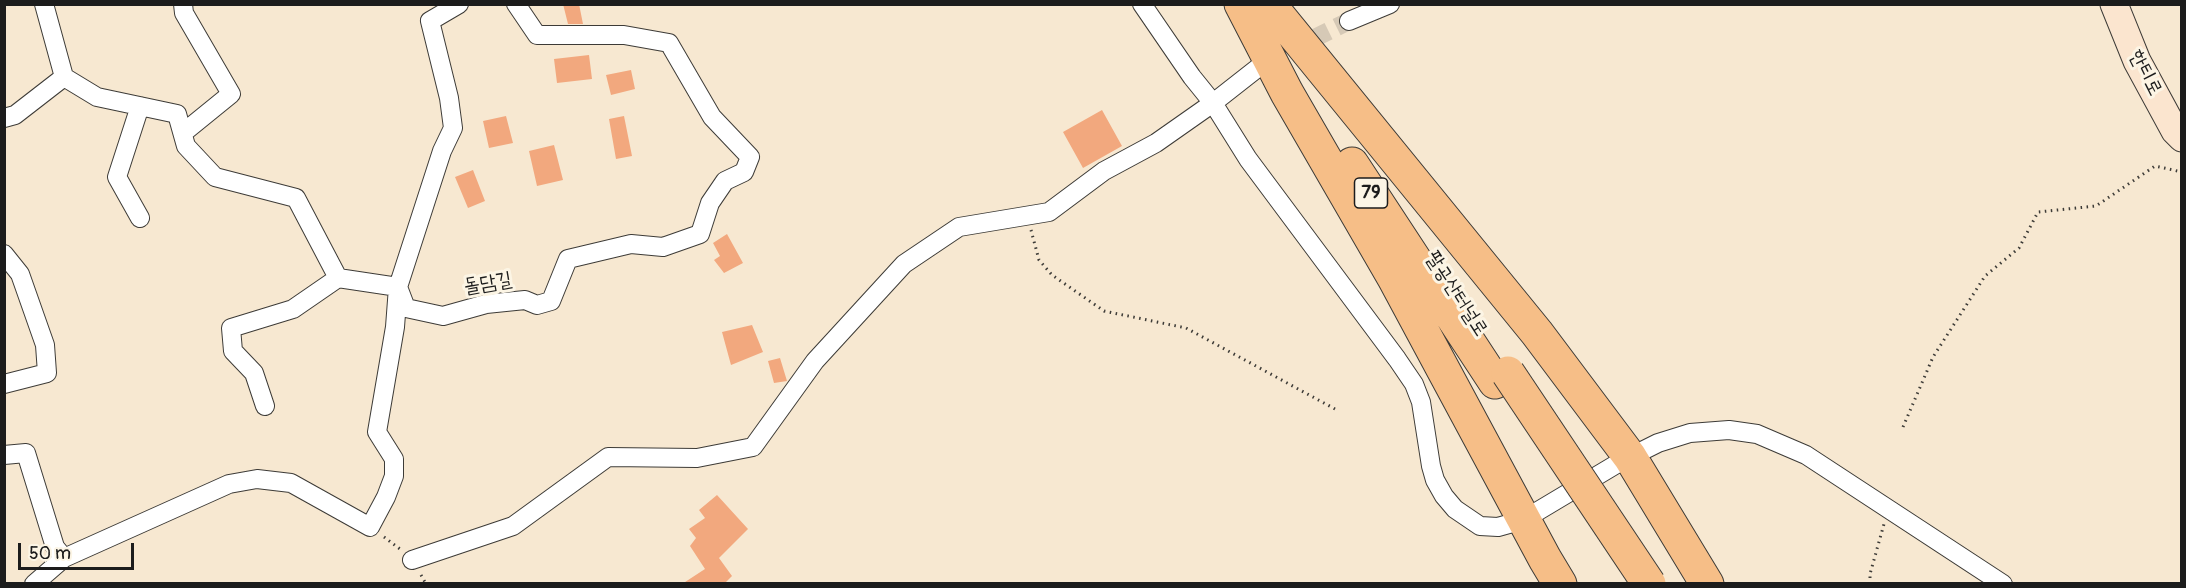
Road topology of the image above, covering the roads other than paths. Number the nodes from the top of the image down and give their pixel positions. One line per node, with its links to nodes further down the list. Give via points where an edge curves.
1 (44, 4): 13 (street)
2 (183, 4): 17 (street, via 231,94)
3 (459, 4): 22 (street, via 430,21 453,128)
4 (516, 4): 22 (street, 돌담길, via 537,35 624,35 669,43 712,117 750,157 744,172 725,181 710,203 700,234 663,247 631,244 568,259 551,301 537,305 525,300 486,304 443,316 406,308)
5 (1143, 4): 14 (street)
6 (1241, 4): 28 (highway)
7 (1246, 4): 23 (highway, 팔공산터널로 / 79)
8 (1266, 4): 23 (highway, 팔공산터널로 / 79); 27 (highway, via 1537,333)
9 (1390, 4): 11 (street)
10 (2114, 4): 18 (street, 한티로, via 2137,61)
11 (1349, 21)
12 (1264, 63): 14 (street)
13 (64, 77): 15 (street, via 97,97); 16 (street, via 15,115)
14 (1213, 103): 28 (street, via 1248,159 1414,384 1426,424 1431,466 1444,496 1480,526 1498,527); 30 (street, via 1156,143 1104,171 1049,212 958,226 904,264 815,361 753,447 697,458 608,457 513,526)
15 (140, 106): 17 (street, via 177,114); 19 (street, via 117,177)
16 (4, 118)
17 (183, 133): 21 (street, via 186,146 215,177 296,198)
18 (2181, 138)
19 (140, 218)
20 (4, 254): 24 (street, via 20,274 45,345 47,373)
21 (338, 278): 22 (street); 25 (street, via 293,309 231,328 233,351 254,373)
22 (398, 287): 29 (street, via 377,432 394,459 394,476 370,526 291,483 256,478 229,484)
23 (1501, 377): 33 (highway, 팔공산터널로 / 79); 34 (highway, 팔공산터널로 / 79, bridge)
24 (4, 384)
25 (265, 406)
26 (4, 455): 29 (street, via 26,453 55,547)
27 (1630, 457): 28 (street); 35 (highway); 36 (street, via 1690,433 1728,429 1757,434 1806,455)
28 (1523, 520): 32 (highway)
29 (64, 558): 31 (street)
30 (412, 560)
31 (34, 584)
32 (1560, 584)
33 (1630, 584)
34 (1649, 584)
35 (1707, 584)
36 (2003, 584)

